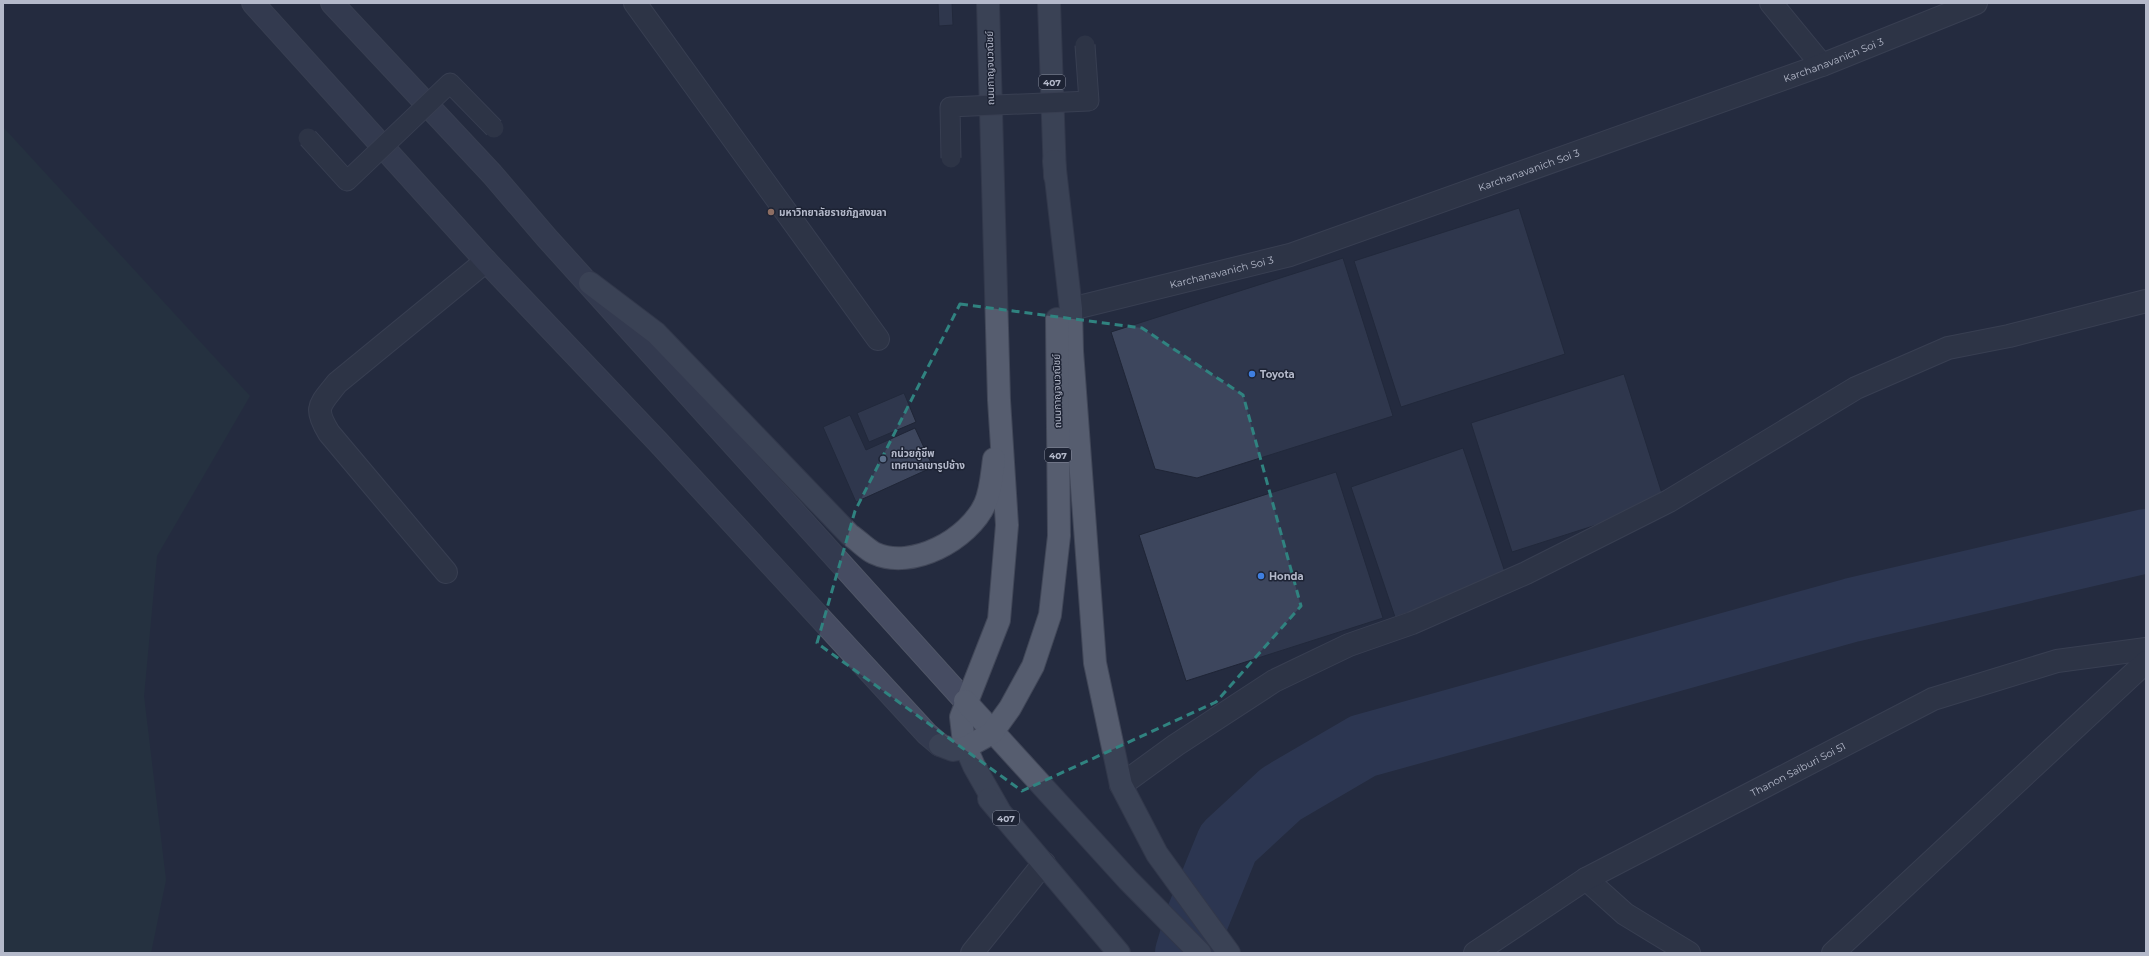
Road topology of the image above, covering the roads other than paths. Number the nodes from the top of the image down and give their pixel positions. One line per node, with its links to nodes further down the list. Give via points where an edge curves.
1 (253, 3): 14 (main road)
2 (332, 3): 15 (main road)
3 (635, 3): 18 (street)
4 (988, 3): 19 (main road, ถนนกาญจนวณิชย์ / 407)
5 (1049, 3): 13 (main road, ถนนกาญจนวณิชย์ / 407)
6 (1771, 3): 9 (street)
7 (1976, 3): 9 (street, Karchanavanich Soi 3)
8 (1085, 45): 12 (lane, bridge, via 1089,102 950,107)
9 (1822, 65): 17 (street, Karchanavanich Soi 3, via 1290,255)
10 (494, 128): 11 (lane, bridge, via 450,83 347,181)
11 (308, 138)
12 (951, 158)
13 (1054, 161): 17 (main road); 24 (main road, ถนนกาญจนวณิชย์ / 407, via 1059,536 1050,615 1033,666 1010,708)
14 (486, 261): 20 (street, via 337,383 321,404 319,417 329,433); 25 (main road)
15 (590, 283): 19 (main road, via 656,333 850,534 875,553 898,558 922,556 961,534 975,520 986,503 992,476); 23 (main road)
16 (2146, 301): 27 (street, via 2009,336 1948,348 1856,388 1669,502 1526,573 1412,622 1350,644 1274,682 1176,745)
17 (1071, 309): 27 (main road, via 1095,663)
18 (878, 339)
19 (999, 400): 23 (main road, ถนนกาญจนวณิชย์ / 407, via 1007,525 999,620)
20 (446, 572)
21 (2146, 649): 30 (street, Thanon Saiburi Soi 51, via 2057,661 1933,699)
22 (2146, 662): 37 (street)
23 (965, 701): 24 (main road); 26 (main road, ถนนกาญจนวณิชย์ / 407, via 961,717)
24 (992, 733): 26 (main road, ถนนกาญจนวณิชย์ / 407); 33 (main road, via 1128,880)
25 (940, 745): 26 (main road, via 954,750); 28 (main road, 407)
26 (965, 748): 28 (main road, ถนนกาญจนวณิชย์ / 407)
27 (1121, 785): 34 (main road, via 1157,854)
28 (999, 810): 29 (main road, 407)
29 (1044, 863): 31 (street); 32 (main road, 407)
30 (1586, 879): 35 (street, Thanon Saiburi Soi 51); 36 (street, via 1626,914)
31 (972, 953)
32 (1119, 953)
33 (1200, 953)
34 (1228, 953)
35 (1475, 953)
36 (1689, 953)
37 (1833, 953)

